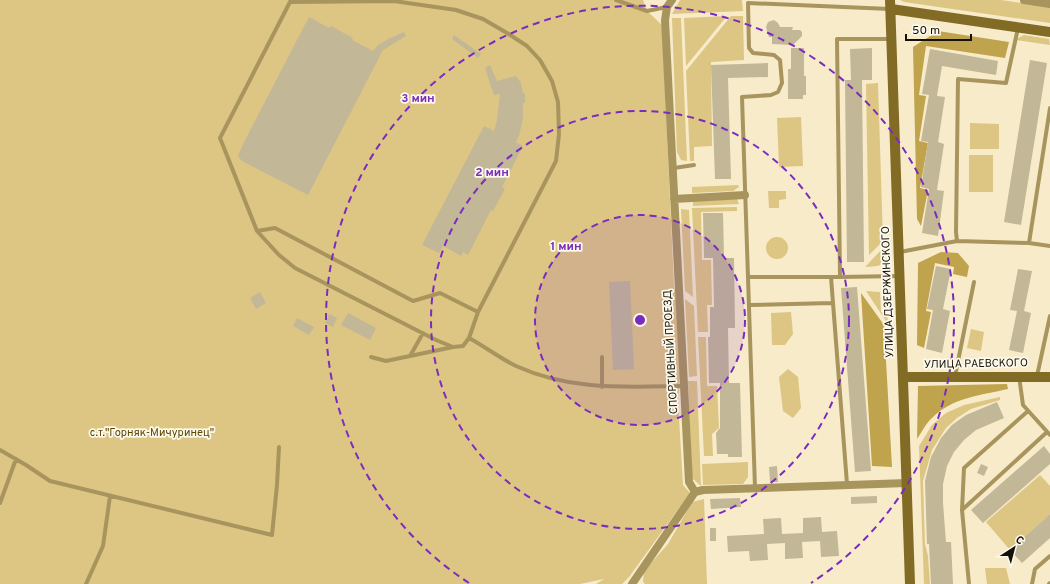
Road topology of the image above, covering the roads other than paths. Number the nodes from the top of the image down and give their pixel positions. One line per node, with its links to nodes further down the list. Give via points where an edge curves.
1 (616, 0): 4 (lane, via 647,11)
2 (1024, 0): 6 (street)
3 (291, 1): 15 (lane, via 220,138); 27 (lane, via 394,1 456,10 483,19 512,36 527,46 545,68 558,102 559,134 556,161)
4 (669, 4): 12 (street, СПОРТИВНЫЙ ПРОЕЗД, via 665,20)
5 (890, 4): 7 (main road); 9 (main road, УЛИЦА ДЗЕРЖИНСКОГО); 13 (lane, via 748,3 749,48 753,54 774,55 780,60 782,83 778,92 770,95 742,97)
6 (1050, 4)
7 (1018, 28): 8 (main road); 16 (lane, via 1006,83 958,79)
8 (1050, 32)
9 (892, 39): 19 (main road, УЛИЦА ДЗЕРЖИНСКОГО); 23 (lane, via 837,39)
10 (1050, 108): 17 (lane)
11 (694, 165): 12 (lane)
12 (674, 168): 14 (street, СПОРТИВНЫЙ ПРОЕЗД)
13 (745, 195): 14 (street); 21 (lane)
14 (674, 198): 40 (street, СПОРТИВНЫЙ ПРОЕЗД)
15 (257, 231): 27 (lane, via 275,228 413,301 440,293); 29 (lane, via 295,268)
16 (957, 241): 17 (lane); 19 (lane)
17 (1029, 243): 18 (lane)
18 (1050, 246)
19 (899, 252): 20 (main road, УЛИЦА ДЗЕРЖИНСКОГО)
20 (900, 276): 23 (lane); 37 (main road, УЛИЦА ДЗЕРЖИНСКОГО)
21 (748, 277): 22 (lane); 26 (lane)
22 (831, 277): 23 (lane); 25 (lane)
23 (840, 277)
24 (974, 282): 38 (lane)
25 (832, 303): 26 (lane); 48 (lane)
26 (749, 305): 49 (lane)
27 (478, 312): 30 (lane)
28 (1050, 316): 36 (lane)
29 (423, 333): 31 (lane); 32 (lane)
30 (469, 338): 31 (lane, via 463,346); 41 (lane, via 515,365 543,377)
31 (453, 347): 32 (lane)
32 (410, 356): 33 (lane, via 386,361)
33 (371, 357)
34 (602, 357): 41 (lane)
35 (1019, 376): 36 (main road, УЛИЦА РАЕВСКОГО); 38 (main road, УЛИЦА РАЕВСКОГО); 42 (lane, via 1023,405)
36 (1037, 376): 39 (main road, УЛИЦА РАЕВСКОГО)
37 (903, 377): 38 (main road, УЛИЦА РАЕВСКОГО); 47 (main road, УЛИЦА ДЗЕРЖИНСКОГО)
38 (955, 377)
39 (1050, 377)
40 (683, 386): 41 (lane); 50 (street, СПОРТИВНЫЙ ПРОЕЗД, via 689,482)
41 (602, 387)
42 (1028, 411): 43 (lane); 53 (lane, via 964,468)
43 (1048, 434): 53 (lane)
44 (279, 448): 51 (lane, via 272,535)
45 (0, 450): 46 (lane)
46 (16, 459): 51 (lane, via 50,481); 52 (lane)
47 (907, 483): 48 (street); 58 (main road, УЛИЦА ДЗЕРЖИНСКОГО)
48 (847, 484): 49 (street)
49 (755, 488): 50 (street)
50 (695, 492): 55 (street)
51 (110, 496): 56 (lane, via 103,546)
52 (0, 503)
53 (962, 510): 59 (lane)
54 (1050, 556): 60 (lane, via 1035,569)
55 (637, 580): 57 (street)
56 (86, 584)
57 (632, 584)
58 (910, 584)
59 (969, 584)
60 (1032, 584)

